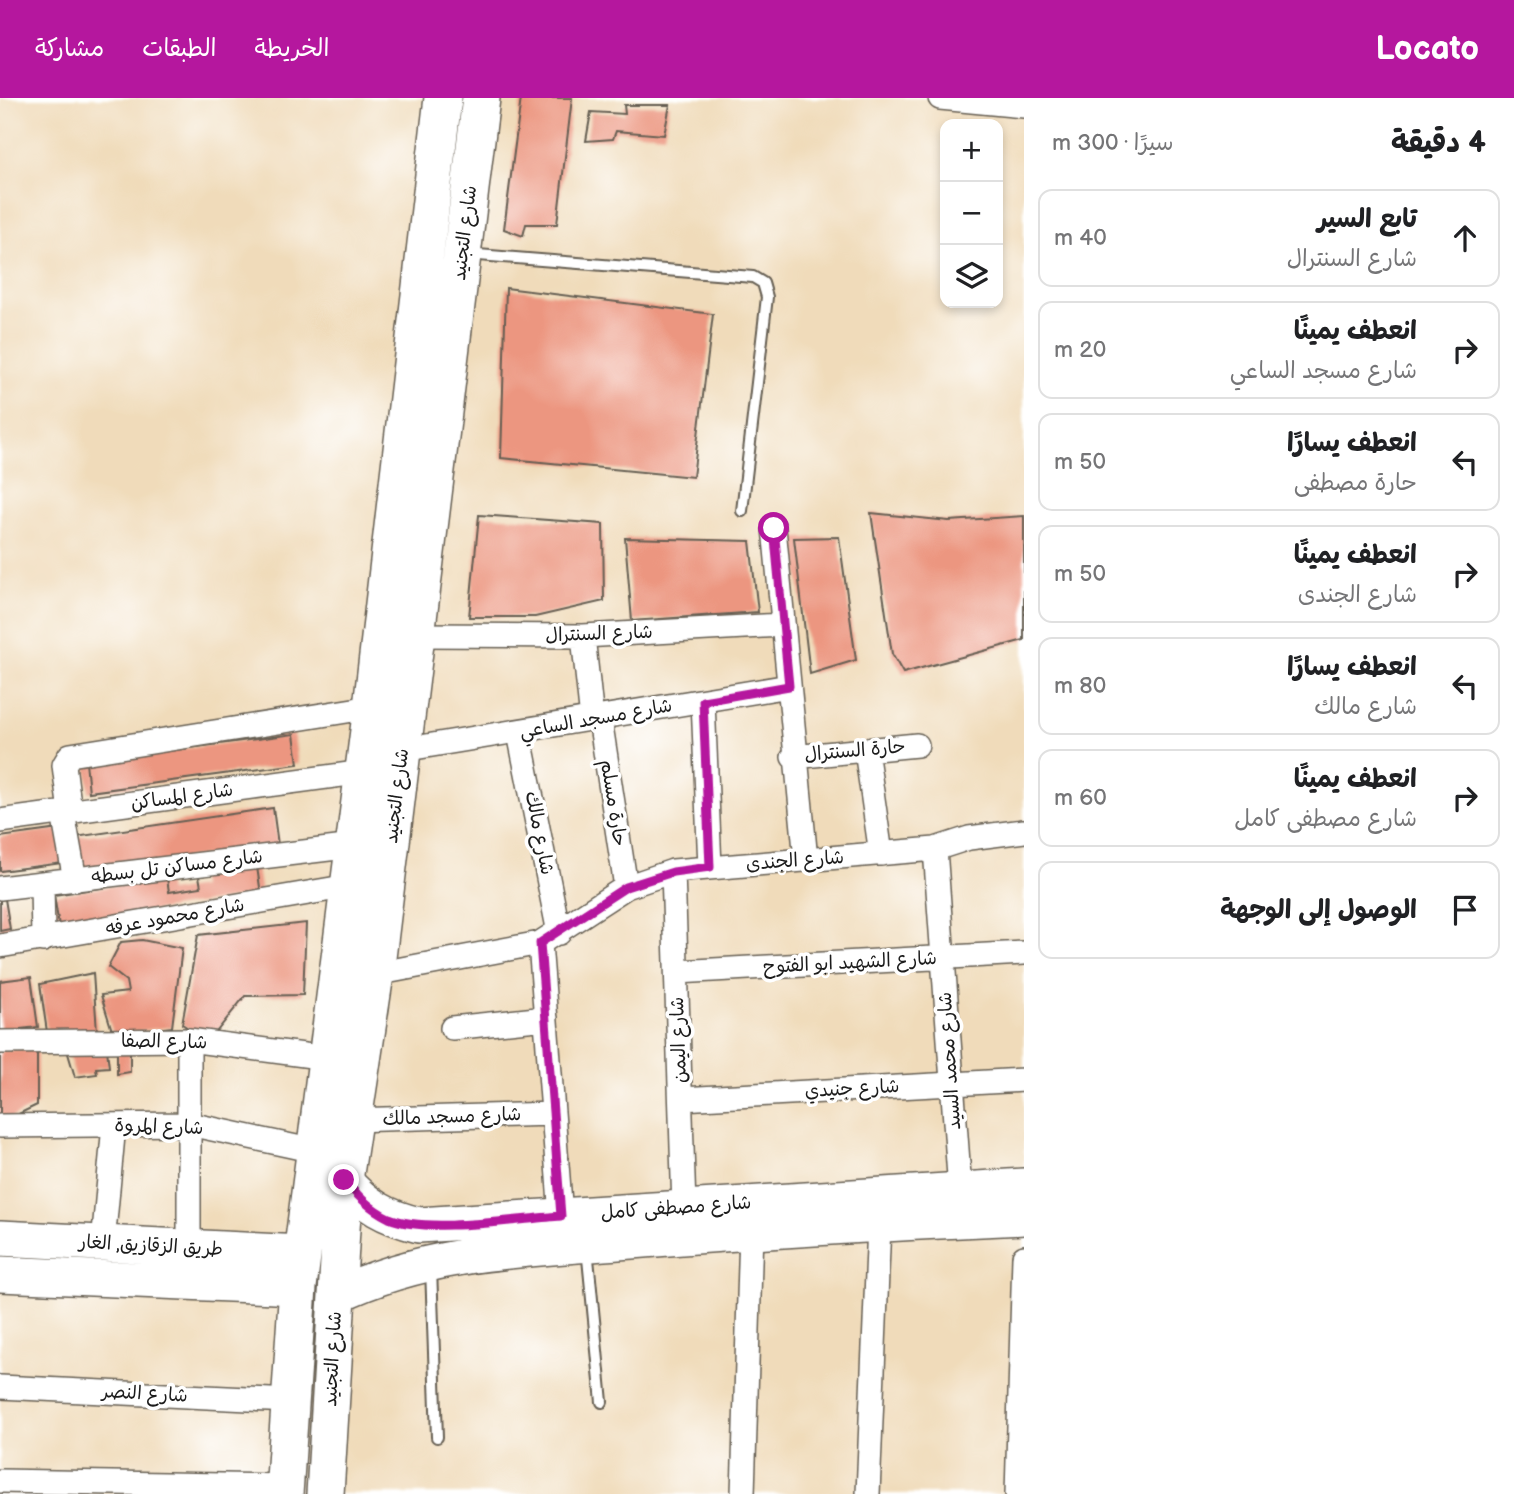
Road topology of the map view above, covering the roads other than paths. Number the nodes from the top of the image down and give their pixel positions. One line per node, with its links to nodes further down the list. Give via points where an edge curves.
1 (443, 98): 13 (highway, شارع التجنيد)
2 (481, 98): 5 (highway, شارع التجنيد)
3 (940, 98): 4 (street)
4 (1024, 106)
5 (463, 254): 6 (lane, via 753,277 763,284 767,297); 9 (highway, شارع التجنيد)
6 (742, 511)
7 (774, 528): 8 (street)
8 (782, 625): 10 (street, شارع السنترال); 11 (street)
9 (416, 635): 10 (street, شارع السنترال); 17 (highway, شارع التجنيد)
10 (583, 636): 14 (street, حارة مسلم)
11 (789, 686): 12 (street, شارع مسجد الساعي); 19 (street)
12 (703, 701): 14 (street, شارع مسجد الساعي); 28 (street)
13 (372, 707): 20 (highway, شارع التجنيد); 21 (street, via 69,755 64,765)
14 (596, 719): 15 (street, شارع مسجد الساعي); 33 (street, حارة مسلم)
15 (519, 733): 17 (street, شارع مسجد الساعي); 35 (street, شارع مالك)
16 (917, 745): 18 (street, حارة السنترال)
17 (402, 750): 41 (highway, شارع التجنيد)
18 (866, 750): 19 (street, حارة السنترال); 26 (street)
19 (793, 757): 27 (street)
20 (364, 772): 21 (street, شارع المساكن); 24 (highway, شارع التجنيد)
21 (67, 813): 22 (street, شارع المساكن); 30 (street)
22 (0, 821)
23 (1024, 831): 25 (street, شارع الجندى, via 969,838)
24 (354, 846): 30 (street, شارع مساكن تل بسطه); 32 (highway, شارع التجنيد)
25 (935, 849): 26 (street, شارع الجندى); 39 (street, شارع محمد السيد)
26 (881, 854): 27 (street, شارع الجندى)
27 (806, 860): 28 (street, شارع الجندى)
28 (710, 867): 29 (street, شارع الجندى)
29 (673, 872): 33 (street, شارع الجندى); 40 (street, شارع اليمن)
30 (75, 880): 31 (street, شارع مساكن تل بسطه)
31 (42, 883): 34 (street, شارع مساكن تل بسطه); 36 (street)
32 (349, 886): 36 (street, شارع محمود عرفه); 46 (highway, شارع التجنيد)
33 (626, 887): 35 (street, شارع الجندى)
34 (0, 888)
35 (549, 938): 41 (street, شارع الجندى); 42 (street, شارع مالك)
36 (43, 940): 37 (street, شارع محمود عرفه)
37 (0, 946)
38 (1024, 953): 39 (street, شارع الشهيد ابو الفتوح)
39 (942, 957): 40 (street, شارع الشهيد ابو الفتوح); 48 (street, شارع محمد السيد)
40 (677, 972): 49 (street, شارع اليمن)
41 (375, 974): 51 (highway, شارع التجنيد)
42 (546, 1018): 43 (street); 50 (street, شارع مالك)
43 (452, 1028)
44 (189, 1040): 45 (street, شارع الصفا); 46 (street, شارع الصفا); 52 (street)
45 (0, 1042)
46 (327, 1058): 55 (highway, شارع التجنيد)
47 (1024, 1080): 48 (street, شارع جنيدي)
48 (951, 1083): 49 (street, شارع جنيدي); 58 (street, شارع محمد السيد)
49 (681, 1099): 59 (street, شارع اليمن)
50 (553, 1114): 51 (street, شارع مسجد مالك); 63 (street, شارع مالك)
51 (351, 1120): 56 (highway, شارع التجنيد)
52 (189, 1124): 53 (street, شارع المروة); 55 (street, شارع المروة); 66 (street)
53 (114, 1125): 54 (street, شارع المروة); 65 (street)
54 (0, 1126)
55 (315, 1150): 69 (highway, شارع التجنيد)
56 (344, 1180): 63 (main road, شارع مصطفى كامل, via 364,1203 390,1218 419,1225); 71 (highway, شارع التجنيد)
57 (1024, 1185): 58 (main road, شارع مصطفى كامل)
58 (961, 1205): 59 (main road, شارع مصطفى كامل); 60 (main road, شارع مصطفى كامل); 61 (main road, شارع مصطفى كامل)
59 (684, 1208): 63 (main road, شارع مصطفى كامل)
60 (1024, 1217)
61 (879, 1224): 62 (main road, شارع مصطفى كامل); 80 (street)
62 (751, 1231): 63 (main road, شارع مصطفى كامل); 79 (street)
63 (570, 1236): 68 (main road, شارع مصطفى كامل); 74 (lane)
64 (0, 1238): 65 (main road, طريق الزقازيق, الغار)
65 (103, 1243): 66 (main road, طريق الزقازيق, الغار)
66 (189, 1248): 69 (main road, طريق الزقازيق, الغار)
67 (1024, 1257): 81 (street)
68 (430, 1262): 71 (main road, شارع مصطفى كامل, via 398,1269); 75 (lane)
69 (300, 1270): 70 (main road, طريق الزقازيق, الغار); 73 (highway, شارع التجنيد)
70 (0, 1274)
71 (337, 1295): 78 (highway, شارع التجنيد)
72 (0, 1387): 73 (street, شارع النصر)
73 (290, 1401): 77 (highway, شارع التجنيد)
74 (602, 1402)
75 (437, 1437)
76 (0, 1481): 77 (street)
77 (284, 1490)
78 (325, 1494)
79 (743, 1494)
80 (868, 1494)
81 (1017, 1494)

